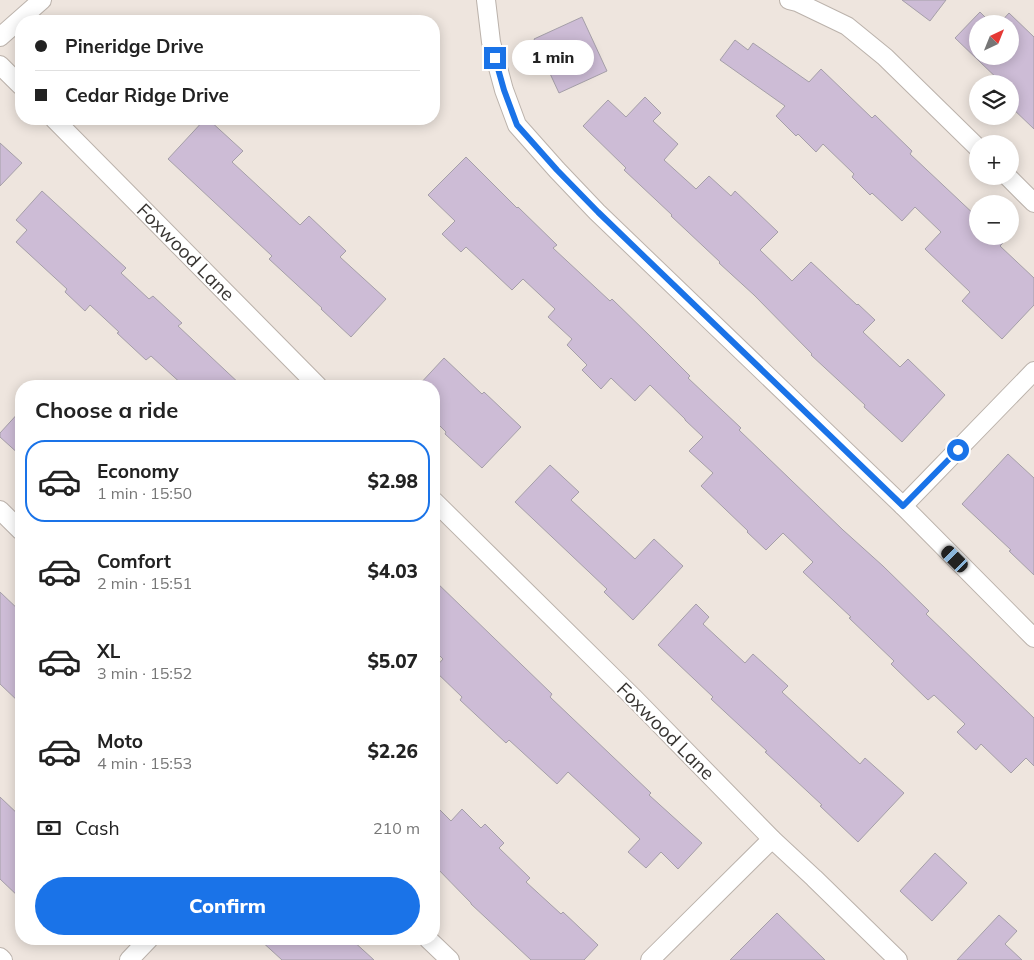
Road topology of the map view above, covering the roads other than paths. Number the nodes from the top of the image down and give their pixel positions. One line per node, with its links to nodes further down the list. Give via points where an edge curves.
1 (42, 0): 4 (street)
2 (486, 0): 15 (street, via 491,42 517,125 598,212)
3 (789, 0): 10 (street, via 847,26 886,57)
4 (25, 15)
5 (15, 24): 6 (street)
6 (0, 37)
7 (0, 65): 8 (street)
8 (15, 80)
9 (60, 125): 14 (street, Foxwood Lane)
10 (969, 139)
11 (1016, 185): 12 (street)
12 (1034, 203)
13 (1034, 371): 15 (street)
14 (312, 380)
15 (903, 506): 19 (street)
16 (440, 507): 20 (street, Foxwood Lane)
17 (0, 510): 18 (street)
18 (15, 526)
19 (1034, 638)
20 (772, 839): 27 (street); 28 (street, Foxwood Lane)
21 (143, 945): 25 (street)
22 (434, 945): 26 (street)
23 (0, 957): 24 (street)
24 (3, 960)
25 (129, 960)
26 (450, 960)
27 (650, 960)
28 (898, 960)

